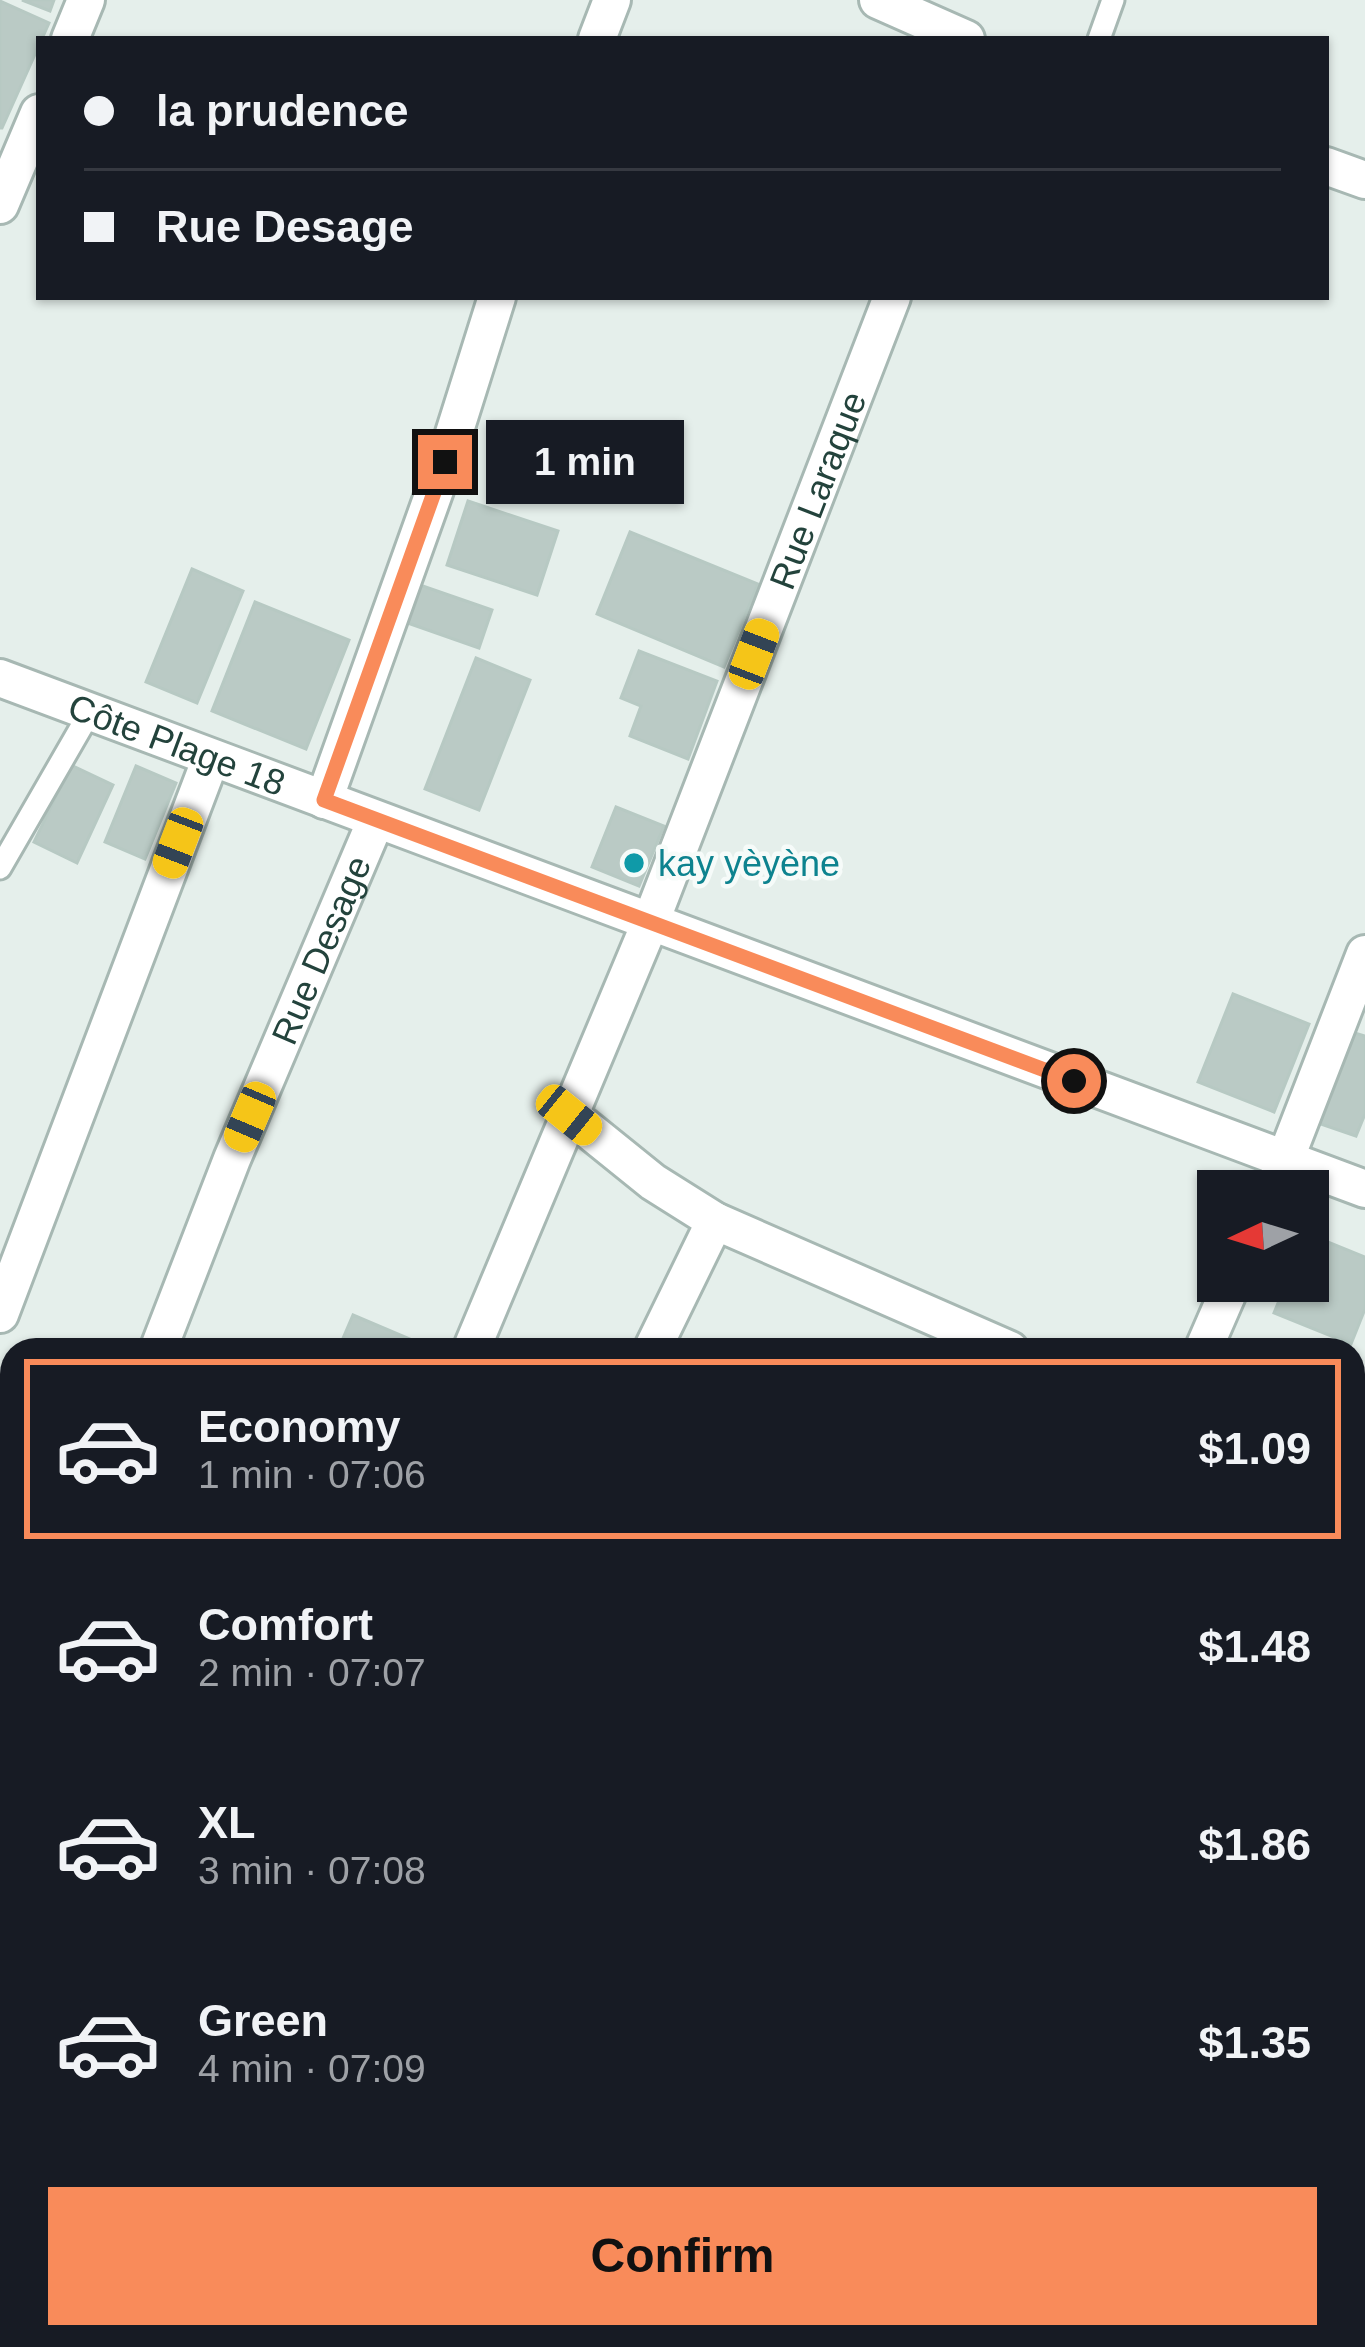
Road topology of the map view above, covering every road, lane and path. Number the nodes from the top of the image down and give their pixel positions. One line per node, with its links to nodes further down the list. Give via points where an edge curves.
1 (86, 0): 5 (street)
2 (612, 0): 6 (street)
3 (878, 0): 7 (street)
4 (1113, 0): 8 (lane)
5 (71, 36)
6 (598, 36)
7 (959, 36)
8 (1100, 36)
9 (36, 119): 12 (street)
10 (1329, 167): 11 (street)
11 (1365, 180)
12 (0, 206)
13 (496, 300): 18 (street, Rue Desage)
14 (891, 300): 21 (street, Rue Laraque)
15 (0, 678): 16 (street, Côte Plage 18)
16 (90, 712): 17 (street, Côte Plage 18); 20 (lane)
17 (211, 758): 18 (street, Côte Plage 18); 30 (street)
18 (324, 800): 19 (street, Côte Plage 18)
19 (376, 820): 21 (street, Côte Plage 18); 31 (street, Rue Desage)
20 (0, 868)
21 (651, 921): 23 (street, Rue Laraque); 24 (street, Côte Plage 18)
22 (1365, 954): 25 (street)
23 (569, 1115): 28 (street); 32 (street, Rue Laraque)
24 (1264, 1170)
25 (1281, 1170)
26 (1329, 1184): 27 (street, Côte Plage 18)
27 (1365, 1190)
28 (715, 1221): 33 (street); 34 (street)
29 (1224, 1302): 35 (street)
30 (0, 1314)
31 (163, 1338)
32 (476, 1338)
33 (658, 1338)
34 (983, 1338)
35 (1208, 1338)

